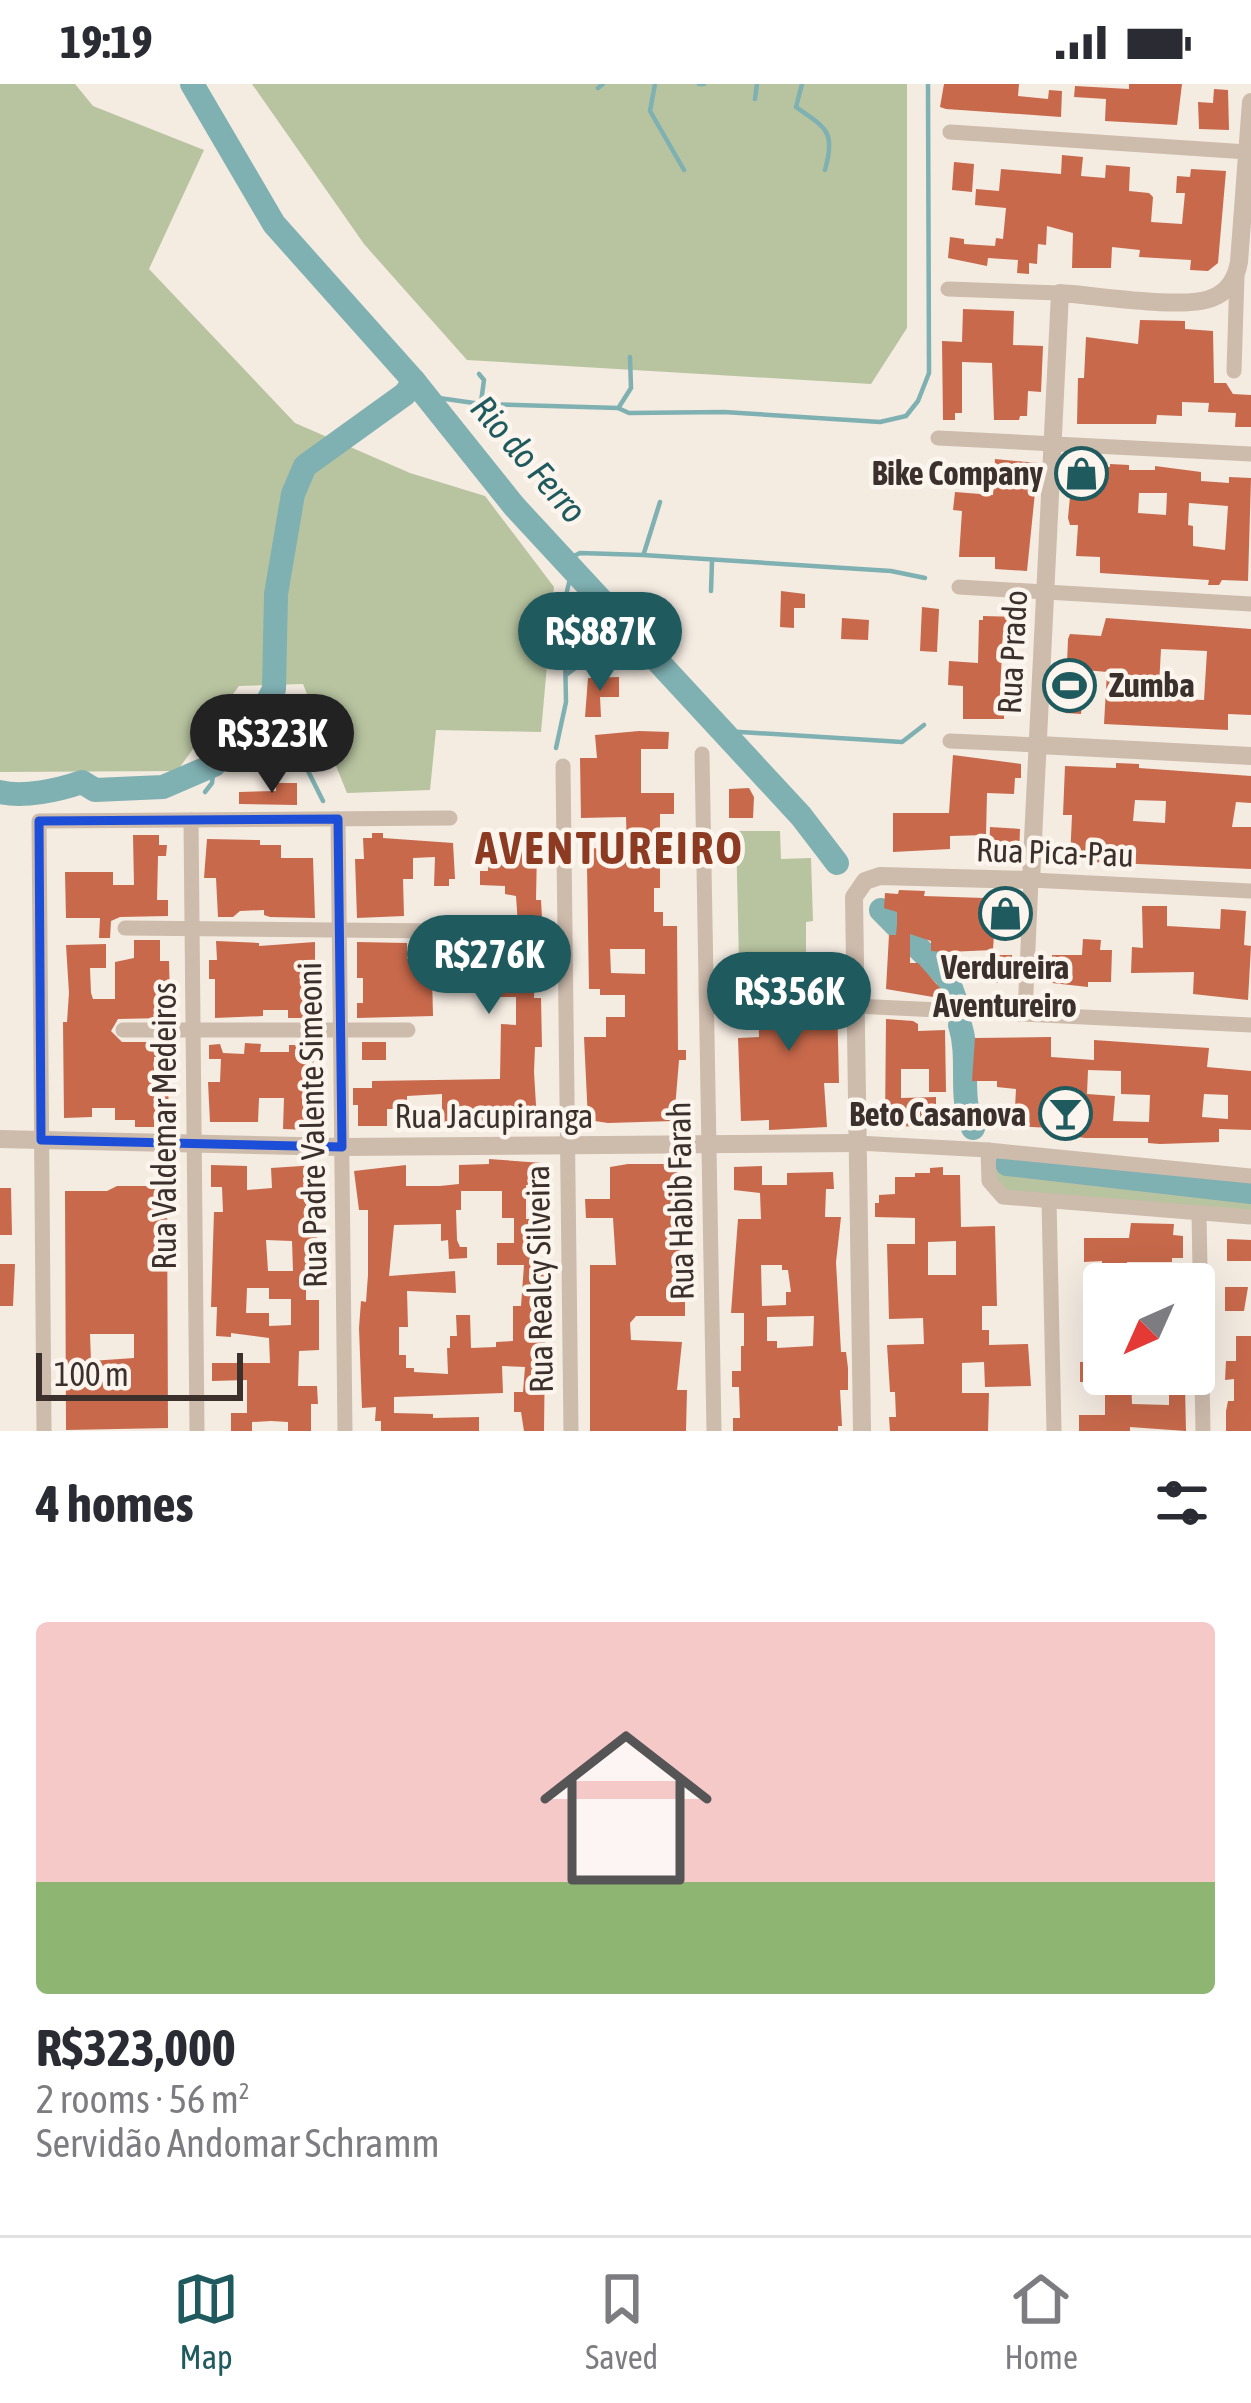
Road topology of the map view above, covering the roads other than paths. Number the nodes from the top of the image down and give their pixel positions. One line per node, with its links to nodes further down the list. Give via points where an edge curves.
1 (1251, 102): 3 (street)
2 (950, 132): 3 (street)
3 (1247, 152): 4 (street)
4 (1242, 266): 6 (street, via 1232,284 1202,301); 7 (street)
5 (948, 289): 6 (street)
6 (1060, 293): 9 (street, Rua Prado)
7 (1234, 371)
8 (938, 438): 9 (street)
9 (1053, 444): 10 (street); 12 (street, Rua Prado)
10 (1251, 454)
11 (958, 587): 12 (street)
12 (1045, 592): 13 (street); 15 (street, Rua Prado)
13 (1251, 604)
14 (950, 741): 15 (street)
15 (1038, 746): 17 (street); 22 (street, Rua Prado)
16 (702, 754): 39 (street, Rua Habib Farah)
17 (1251, 756)
18 (563, 766): 40 (street, Rua Realcy Silveira)
19 (451, 818): 20 (street)
20 (338, 819): 21 (street); 26 (street, Rua Padre Valente Simeoni)
21 (191, 820): 25 (street, Rua Valdemar Medeiros); 36 (street, via 38,821)
22 (1031, 880): 23 (street, Rua Pica-Pau); 28 (street, Rua Pica-Pau, via 880,876 859,886); 29 (street, Rua Prado)
23 (1251, 891)
24 (125, 928): 25 (street)
25 (192, 928): 26 (street); 32 (street, Rua Valdemar Medeiros)
26 (340, 930): 27 (street); 33 (street, Rua Padre Valente Simeoni)
27 (441, 931)
28 (855, 1006): 29 (street); 38 (street)
29 (1025, 1014): 30 (street)
30 (1251, 1025)
31 (122, 1030): 32 (street)
32 (193, 1030): 33 (street); 37 (street, Rua Valdemar Medeiros)
33 (341, 1030): 34 (street); 41 (street, Rua Padre Valente Simeoni)
34 (408, 1030)
35 (0, 1139): 36 (street, Rua Jacupiranga)
36 (41, 1140): 37 (street, Rua Jacupiranga); 47 (street)
37 (194, 1143): 41 (street, Rua Jacupiranga); 48 (street, Rua Valdemar Medeiros)
38 (857, 1143): 39 (street, Rua Jacupiranga); 42 (street, Rua Jacupiranga); 52 (street)
39 (709, 1145): 40 (street, Rua Jacupiranga); 51 (street, Rua Habib Farah)
40 (568, 1146): 41 (street, Rua Jacupiranga); 50 (street, Rua Realcy Silveira)
41 (342, 1147): 49 (street, Rua Padre Valente Simeoni)
42 (988, 1150): 43 (street, Rua Jacupiranga); 44 (street, via 998,1194)
43 (1251, 1176)
44 (1049, 1202): 45 (street); 53 (street)
45 (1199, 1214): 46 (street); 54 (street)
46 (1251, 1217)
47 (44, 1431)
48 (197, 1431)
49 (346, 1431)
50 (571, 1431)
51 (714, 1431)
52 (862, 1431)
53 (1054, 1431)
54 (1203, 1431)

